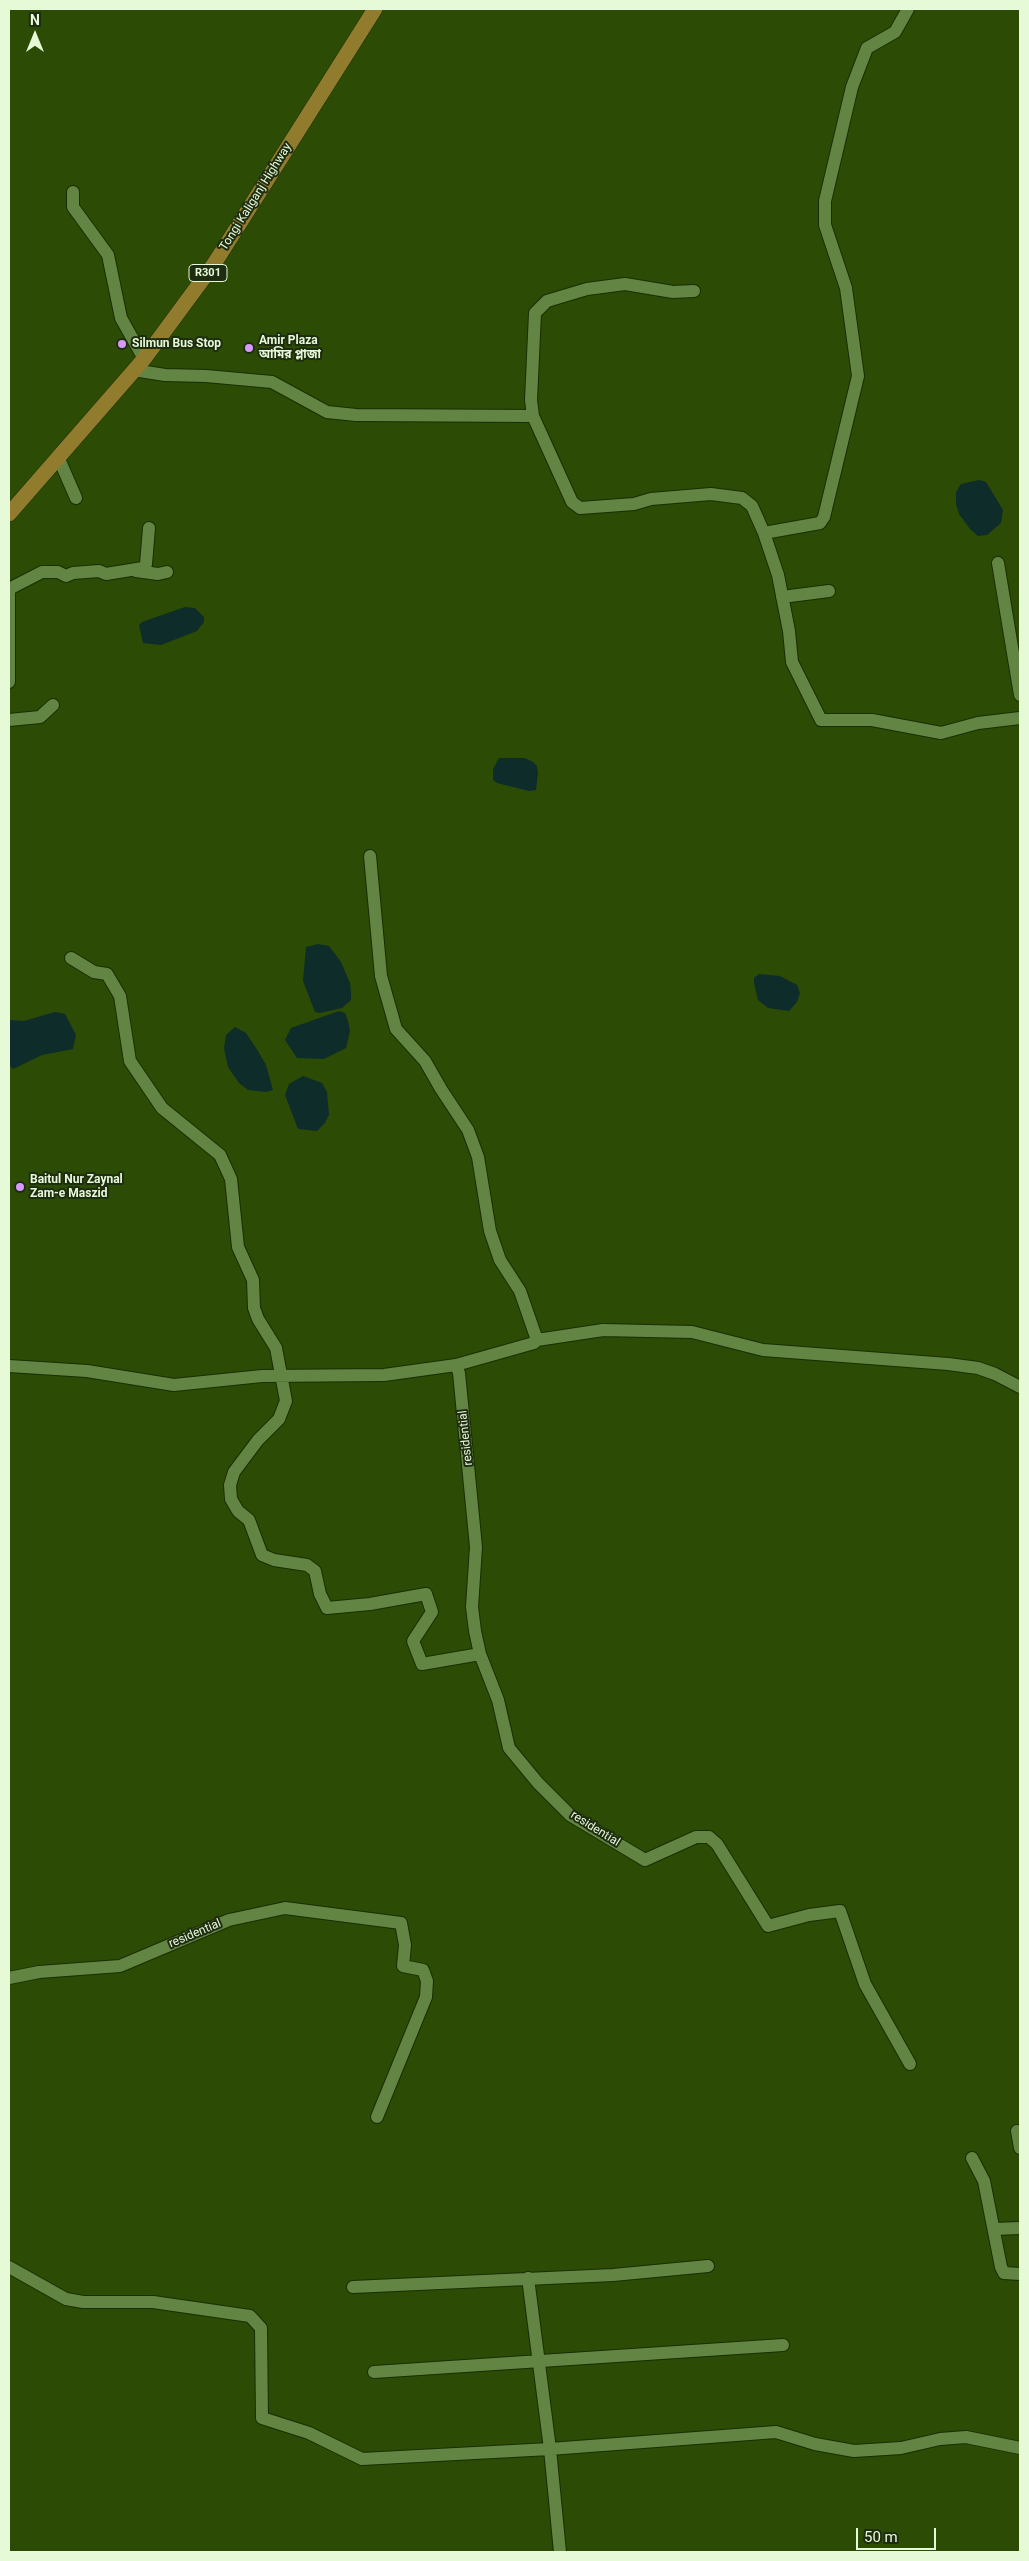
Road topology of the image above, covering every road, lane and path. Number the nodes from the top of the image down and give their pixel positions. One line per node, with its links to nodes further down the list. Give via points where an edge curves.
1 (375, 9): 5 (main road, Tongi Kaliganj Highway / R301, via 214,264)
2 (908, 9): 11 (street, via 896,32 866,48 852,88 825,201 825,225 846,288 858,376 824,517 820,523)
3 (72, 192): 5 (street, via 73,208 108,255 121,318)
4 (694, 291): 6 (street, via 673,292 625,284 547,301 535,312)
5 (138, 365): 6 (street, via 165,375 272,382 327,412); 7 (main road, Tongi Kaliganj Highway / R301)
6 (533, 416): 11 (street, via 572,502 580,508 684,496 742,498 752,506)
7 (59, 459): 8 (street); 9 (main road, Tongi Kaliganj Highway / R301)
8 (76, 498)
9 (9, 514)
10 (149, 528): 13 (street, via 146,564)
11 (764, 533): 17 (street)
12 (998, 563): 19 (street)
13 (136, 571): 14 (street); 15 (street, via 106,574 99,571 66,576 58,572 42,572)
14 (167, 572)
15 (9, 590): 18 (street)
16 (829, 591): 17 (street)
17 (782, 597): 21 (street, via 792,662 820,720 872,720 941,733 978,723)
18 (9, 682)
19 (1020, 695)
20 (53, 705): 22 (street, via 40,717)
21 (1020, 718)
22 (9, 720)
23 (370, 856): 25 (street, via 380,976 396,1028 425,1061 468,1130 478,1156 490,1231 500,1260 520,1291)
24 (71, 958): 28 (street, via 94,972 107,974 120,996 130,1061 162,1108 220,1156 231,1179 238,1247 254,1280 254,1308 265,1334 276,1348)
25 (537, 1340): 26 (street); 29 (street, via 603,1330 692,1332 763,1350 978,1368)
26 (456, 1365): 28 (street, via 384,1375); 30 (street, residential, via 475,1538 472,1607)
27 (9, 1366): 28 (street, via 86,1371 174,1385)
28 (280, 1377): 30 (street, via 286,1401 279,1419 234,1472 230,1485 231,1499 248,1520 262,1555 307,1565 315,1571 327,1608 426,1594 432,1612 413,1642 422,1664)
29 (1020, 1387)
30 (480, 1654): 32 (street, residential, via 498,1700 509,1748 570,1815 645,1860 696,1836 709,1837 717,1844 768,1926 840,1911 865,1984)
31 (9, 1978): 33 (street, residential, via 39,1972 120,1966 229,1920 285,1908 401,1924 405,1945 403,1966 424,1970 426,1997)
32 (910, 2064)
33 (377, 2117)
34 (1017, 2131): 35 (street)
35 (1020, 2148)
36 (972, 2158): 38 (street, via 984,2181)
37 (1020, 2228): 38 (street)
38 (994, 2229): 41 (street, via 1004,2273)
39 (708, 2266): 42 (street, via 613,2275)
40 (9, 2267): 48 (street, via 66,2299 153,2302 250,2316 261,2328 262,2418 309,2433 362,2459)
41 (1020, 2274)
42 (528, 2278): 43 (street); 45 (street)
43 (353, 2287)
44 (783, 2345): 45 (street)
45 (539, 2362): 46 (street); 48 (street)
46 (374, 2372)
47 (1020, 2448): 48 (street, via 966,2437 901,2448 854,2451 776,2432)
48 (550, 2449): 49 (street)
49 (560, 2552)

